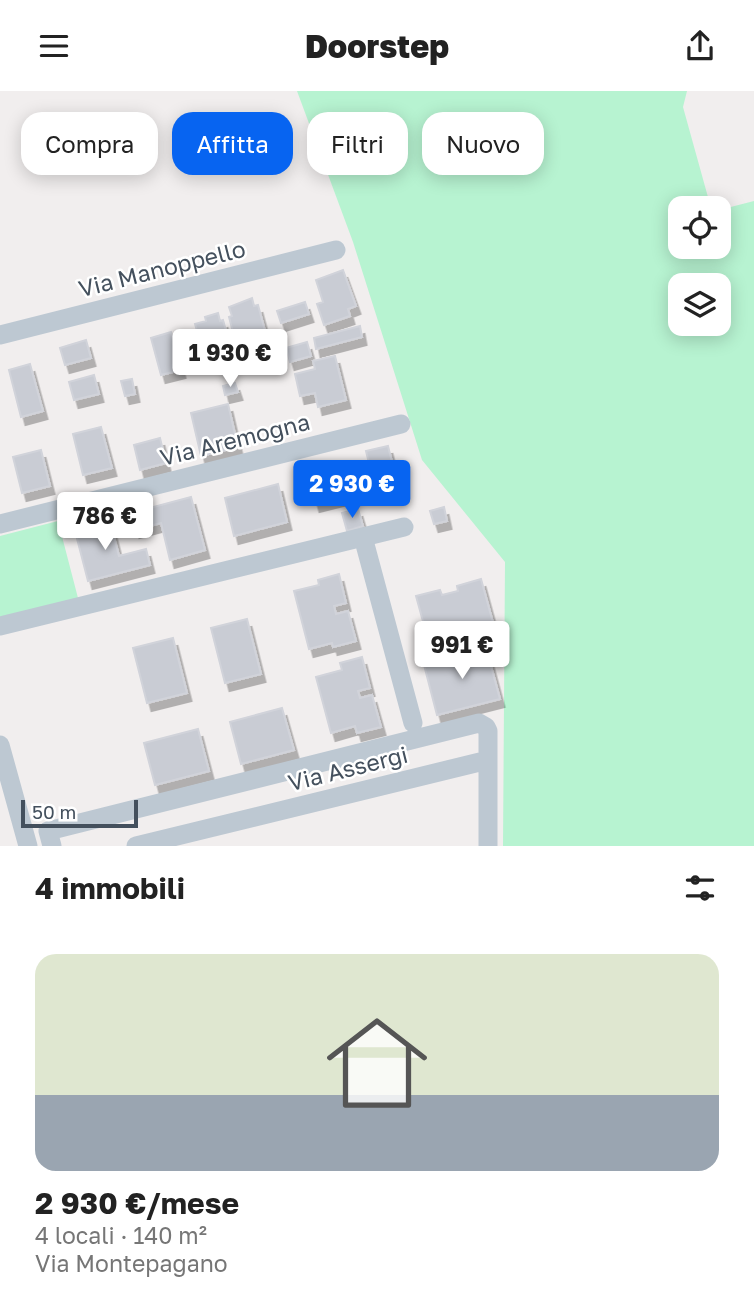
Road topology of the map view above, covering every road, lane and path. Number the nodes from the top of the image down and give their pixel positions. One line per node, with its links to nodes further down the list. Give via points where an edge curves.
1 (337, 250): 2 (street, Via Manoppello)
2 (0, 335)
3 (401, 424): 4 (street, Via Aremogna)
4 (0, 524)
5 (404, 527): 6 (street)
6 (363, 537): 7 (street); 8 (street)
7 (0, 626)
8 (413, 723)
9 (0, 745): 12 (street)
10 (488, 760): 11 (street, via 488,731 473,724); 13 (street, Via Assergi); 14 (street)
11 (50, 839): 12 (street)
12 (27, 841)
13 (136, 846)
14 (488, 846)

